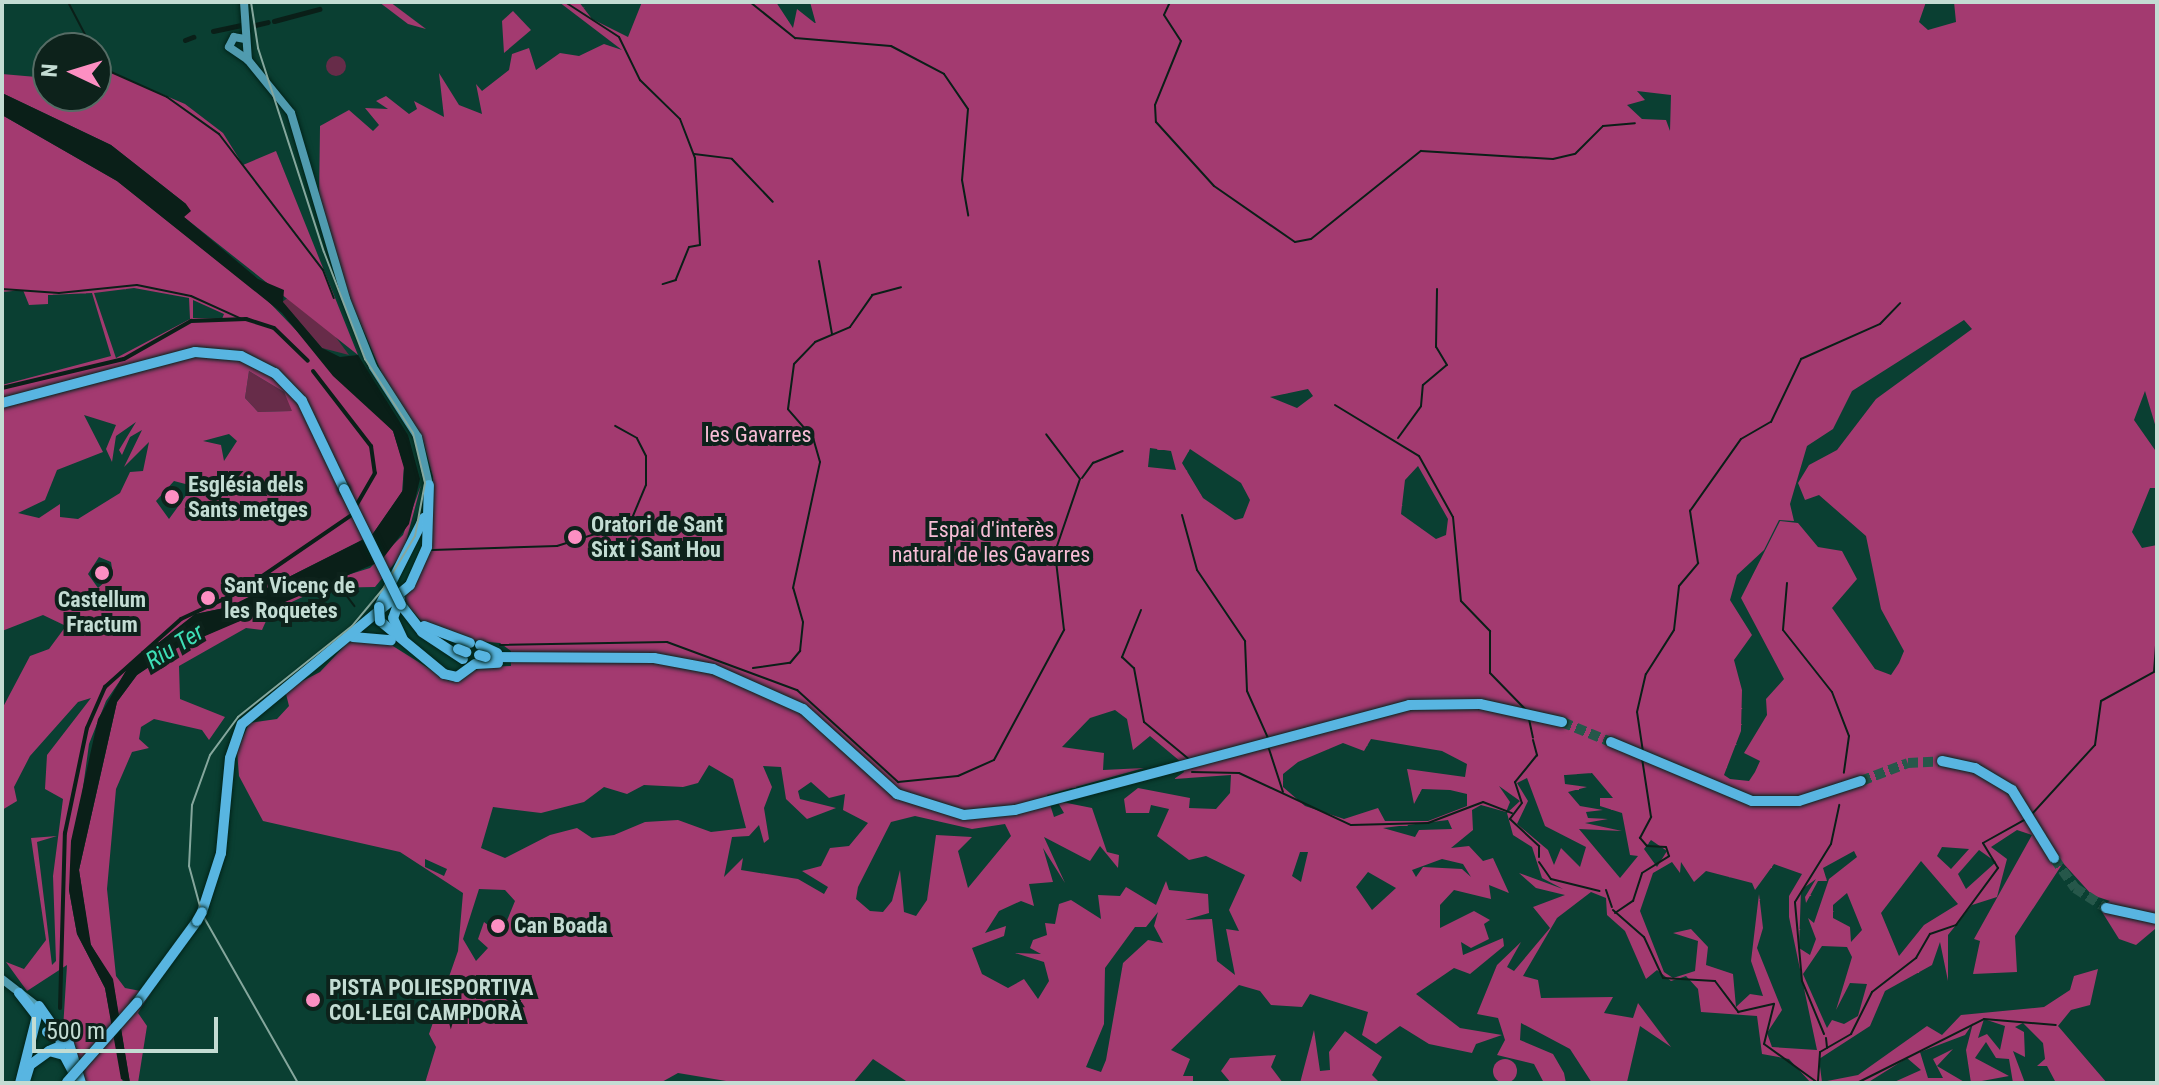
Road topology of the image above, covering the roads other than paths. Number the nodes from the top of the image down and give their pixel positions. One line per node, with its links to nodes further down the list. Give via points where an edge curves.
1 (244, 2): 2 (main road)
2 (242, 34): 3 (main road); 3 (main road, via 229,44)
3 (243, 52): 5 (main road, via 293,117 346,299 373,367 418,437)
4 (2, 403): 8 (highway, bridge, via 179,355 241,356 275,373 302,401)
5 (429, 485): 6 (highway, via 419,537); 7 (highway, via 428,540)
6 (398, 576): 8 (highway, via 407,568 413,574); 11 (highway, bridge, via 379,607 380,621)
7 (415, 578): 8 (highway); 11 (highway, via 393,622)
8 (402, 607): 9 (highway); 10 (highway)
9 (332, 648): 11 (highway, via 373,634); 26 (highway, bridge, via 258,704 239,729 221,853 197,921 137,1003)
10 (472, 655): 11 (highway, via 461,675); 12 (highway); 12 (highway)
11 (424, 660)
12 (688, 663): 13 (highway, via 784,697 897,794 964,815 1015,810 1378,710 1434,703 1501,707)
13 (1558, 720)
14 (1615, 744): 16 (highway, via 1770,803 1810,799)
15 (1942, 761): 17 (highway, via 1975,768 2012,790)
16 (1861, 781)
17 (2052, 854)
18 (2106, 908): 19 (highway)
19 (2157, 919)
20 (2, 980): 21 (main road); 22 (main road)
21 (19, 993): 23 (main road); 27 (highway, via 37,1016)
22 (39, 1006): 23 (highway); 28 (main road)
23 (64, 1038): 24 (highway); 25 (main road); 27 (highway, bridge, via 47,1032 29,1054); 28 (highway)
24 (49, 1051): 25 (highway, via 64,1055); 27 (highway, via 30,1065)
25 (73, 1072): 28 (main road)
26 (66, 1082)
27 (22, 1083)
28 (79, 1083)

